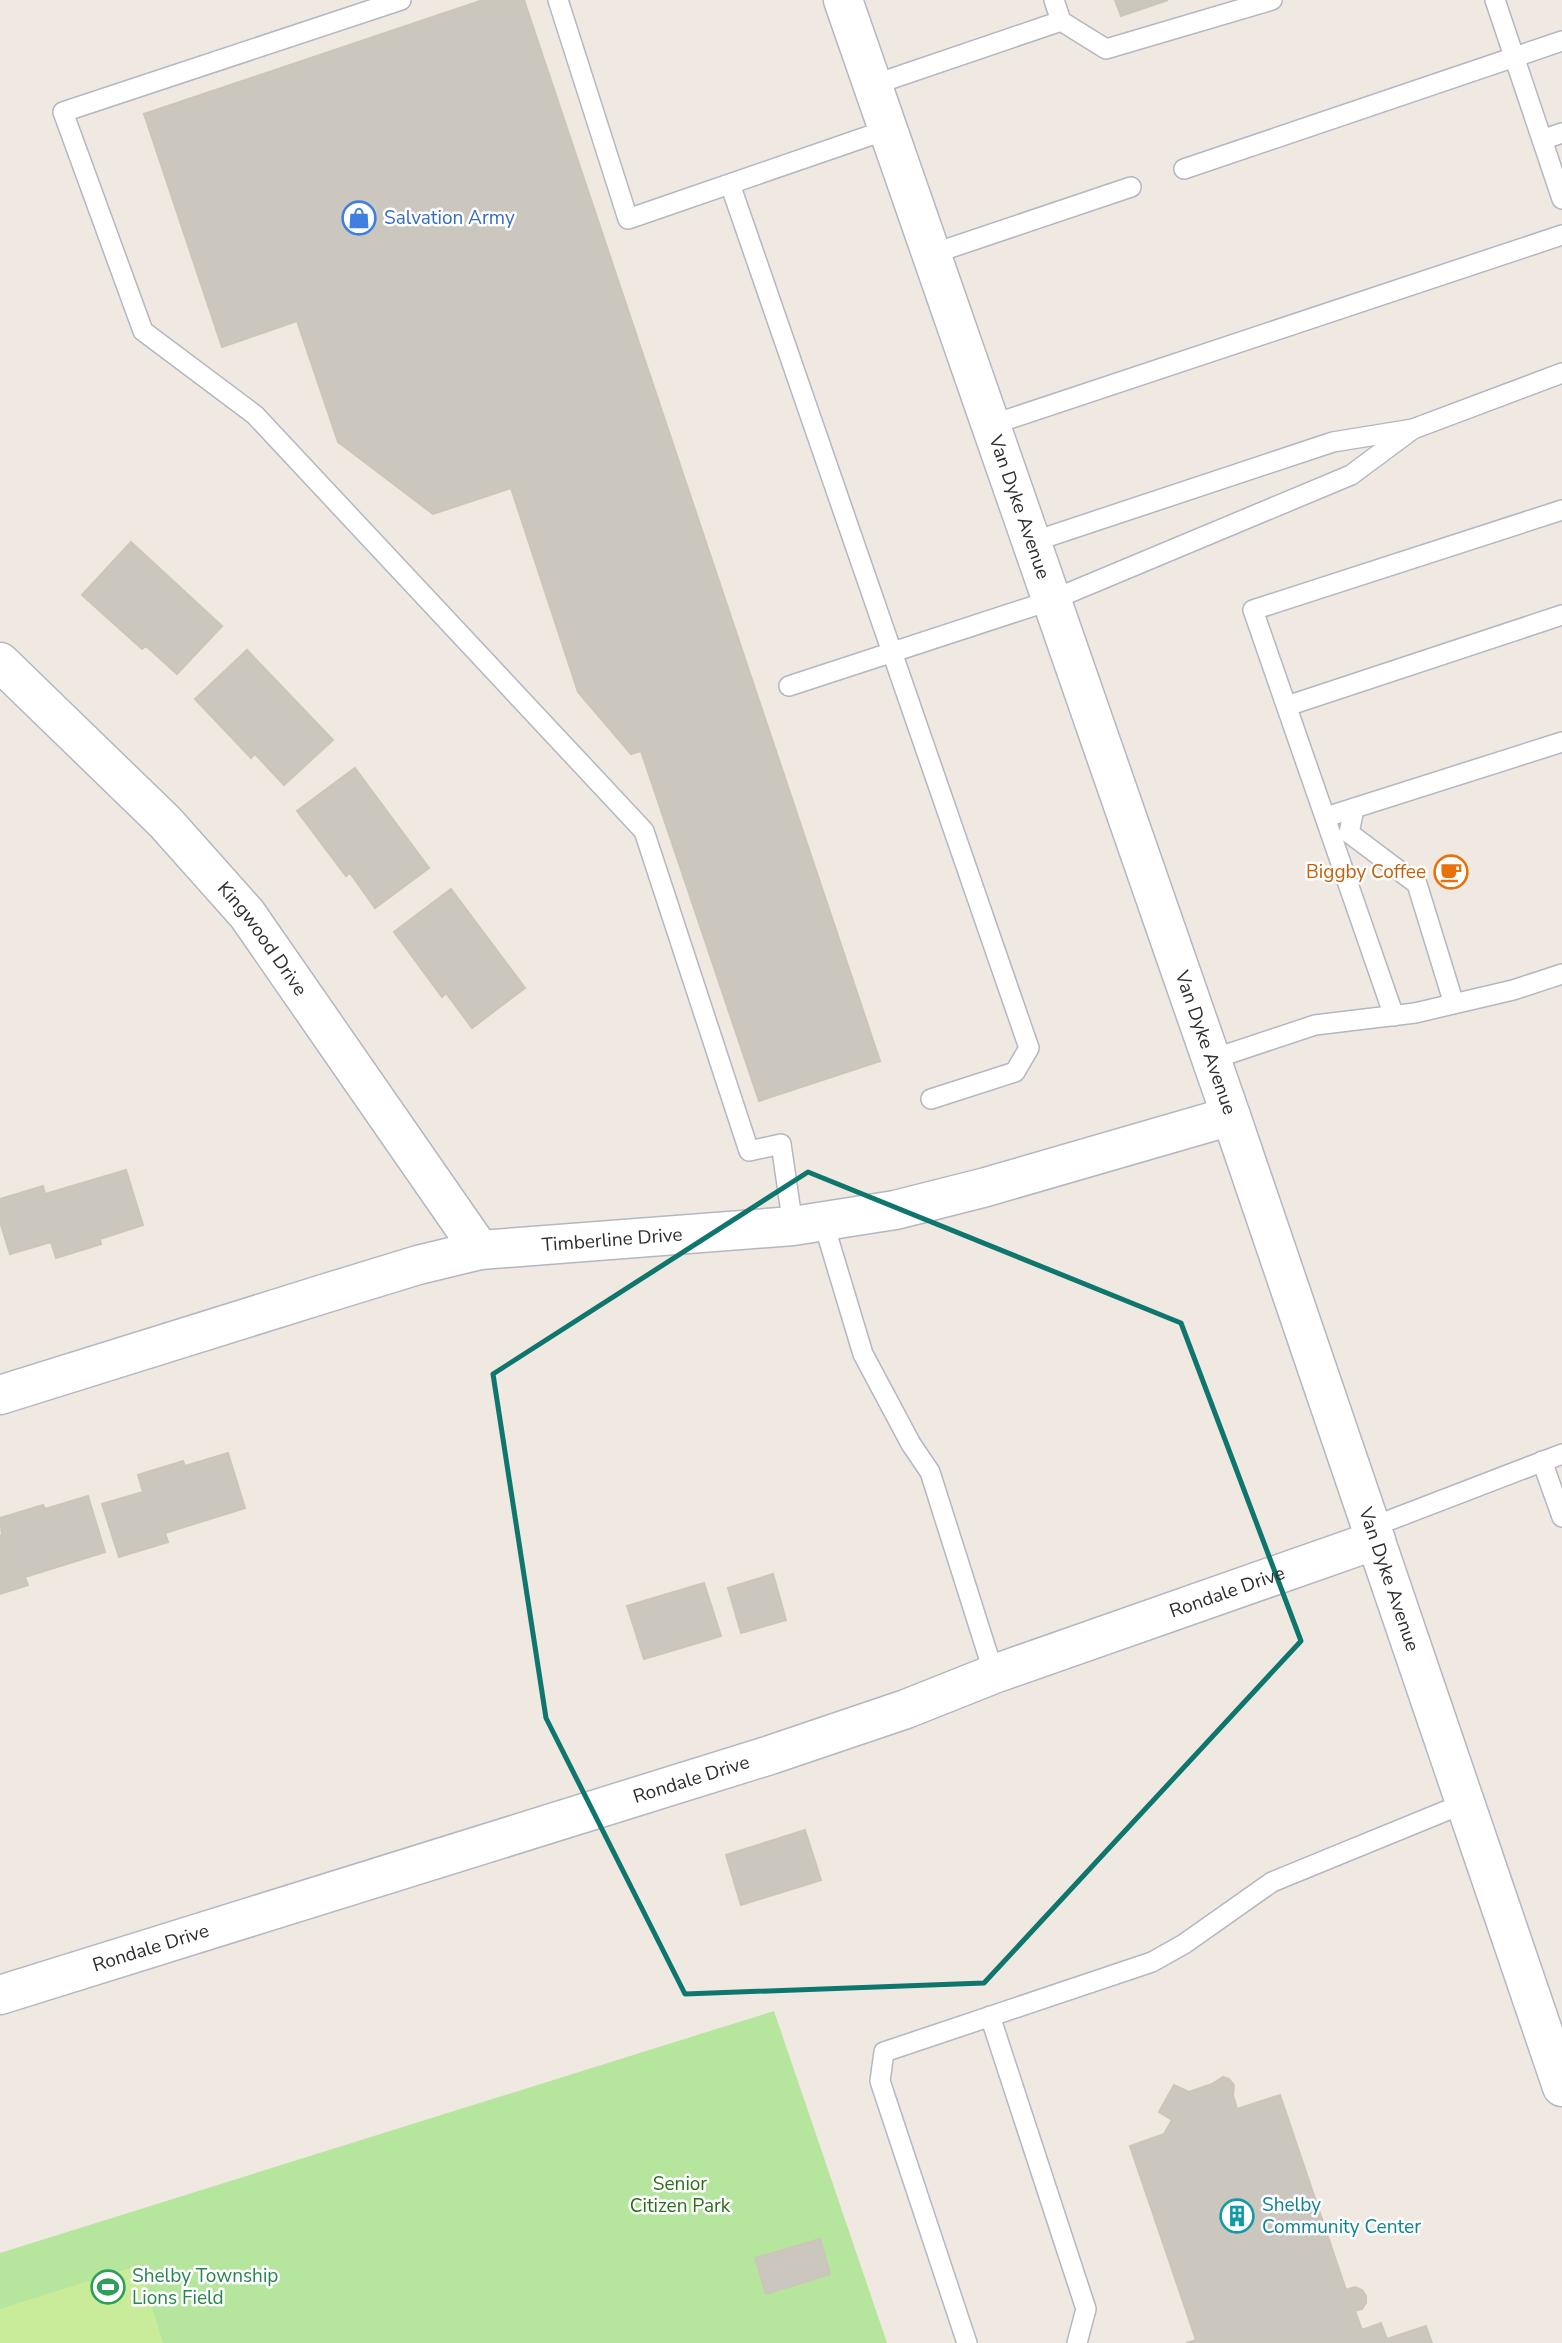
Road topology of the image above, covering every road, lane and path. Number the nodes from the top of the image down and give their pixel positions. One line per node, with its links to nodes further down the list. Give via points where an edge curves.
1 (401, 0): 40 (lane, via 63,112 143,331 255,415 644,831 749,1152 781,1144)
2 (558, 0): 15 (lane, via 628,219)
3 (844, 0): 10 (street, Van Dyke Avenue)
4 (1054, 0): 7 (lane)
5 (1272, 0): 7 (lane, via 1106,49)
6 (1495, 0): 9 (lane)
7 (1061, 21): 10 (lane)
8 (1562, 41): 9 (lane)
9 (1514, 57): 13 (lane); 14 (lane)
10 (873, 85): 11 (street, Van Dyke Avenue)
11 (889, 129): 15 (lane); 19 (street, Van Dyke Avenue)
12 (1562, 133): 13 (lane)
13 (1542, 140): 17 (lane)
14 (1184, 169)
15 (730, 184): 27 (lane)
16 (1131, 187): 19 (lane)
17 (1562, 199)
18 (1562, 236): 21 (lane)
19 (932, 254): 21 (street, Van Dyke Avenue)
20 (1562, 373): 22 (lane)
21 (991, 425): 24 (street, Van Dyke Avenue)
22 (1413, 429): 24 (lane, via 1333,442); 25 (lane, via 1351,475)
23 (1562, 510): 30 (lane, via 1252,610)
24 (1032, 542): 25 (street, Van Dyke Avenue)
25 (1052, 600): 27 (lane); 37 (street, Van Dyke Avenue)
26 (1562, 615): 30 (lane)
27 (892, 652): 29 (lane); 38 (lane, via 1029,1048 1015,1072)
28 (0, 662): 41 (street, Kingwood Drive, via 165,822 247,914)
29 (789, 686)
30 (1287, 706): 33 (lane)
31 (1562, 741): 32 (lane)
32 (1354, 809): 33 (lane); 35 (lane, via 1349,833 1417,884)
33 (1326, 817): 36 (lane)
34 (1562, 974): 35 (lane)
35 (1454, 1004): 36 (lane)
36 (1394, 1016): 37 (lane, via 1315,1026)
37 (1210, 1059): 39 (street, Van Dyke Avenue)
38 (931, 1098)
39 (1231, 1116): 40 (street, Timberline Drive, via 986,1187 895,1210); 46 (street, Van Dyke Avenue)
40 (808, 1224): 41 (street, Timberline Drive); 47 (lane, via 863,1354 930,1472)
41 (480, 1250): 42 (street, Timberline Drive, via 418,1265)
42 (0, 1395)
43 (1562, 1454): 44 (lane)
44 (1542, 1461): 45 (lane); 46 (lane)
45 (1562, 1517)
46 (1374, 1534): 47 (street, Rondale Drive); 48 (street, Van Dyke Avenue)
47 (994, 1674): 49 (street, Rondale Drive, via 770,1755)
48 (1465, 1803): 50 (lane, via 1272,1882 1152,1962); 51 (street, Van Dyke Avenue)
49 (0, 1995)
50 (990, 2016): 52 (lane, via 884,2052 880,2081); 53 (lane, via 1086,2309)
51 (1562, 2088)
52 (967, 2343)
53 (1077, 2343)

